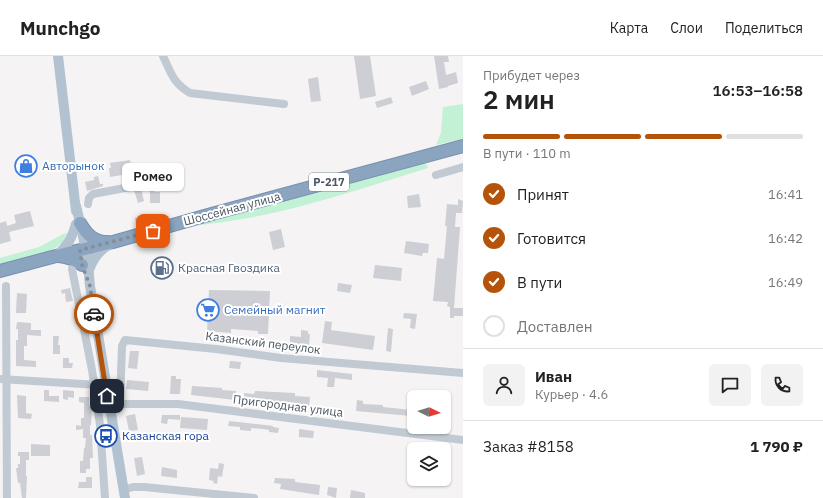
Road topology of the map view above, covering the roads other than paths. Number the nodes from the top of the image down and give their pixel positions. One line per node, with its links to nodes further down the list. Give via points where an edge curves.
1 (58, 56): 9 (main road)
2 (163, 56): 3 (street, via 173,79 180,87 190,92)
3 (284, 104)
4 (463, 146): 10 (highway, Шоссейная улица / Р-217)
5 (463, 166): 6 (street)
6 (436, 175)
7 (130, 187): 8 (street, via 93,194)
8 (88, 204)
9 (78, 223): 10 (highway, via 90,237 102,242); 11 (main road); 12 (main road, via 70,241)
10 (113, 242): 11 (highway, Шоссейная улица / Р-217); 13 (main road, via 99,251 91,264)
11 (83, 249): 12 (highway, Шоссейная улица / Р-217); 13 (main road)
12 (56, 256): 13 (highway, via 75,260); 14 (highway, Шоссейная улица / Р-217)
13 (81, 269): 18 (street); 19 (main road, via 90,286)
14 (0, 272)
15 (6, 286): 17 (street)
16 (463, 373): 20 (street, Казанский переулок, via 281,358 125,340 122,346)
17 (3, 379): 18 (street); 24 (street)
18 (94, 385): 19 (street); 25 (street, via 100,425)
19 (106, 385): 21 (main road)
20 (120, 403): 21 (street, Пригородная улица); 22 (street, Пригородная улица, via 178,404)
21 (109, 405): 23 (main road)
22 (463, 440)
23 (124, 494): 26 (street, via 133,487 144,487)
24 (7, 498)
25 (105, 498)
26 (254, 498)

